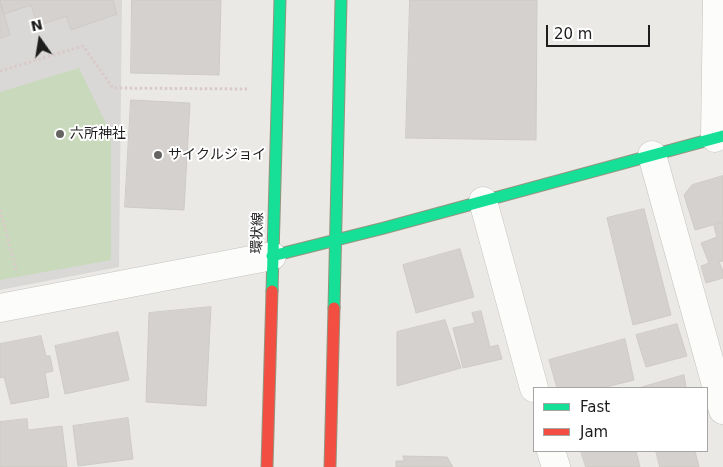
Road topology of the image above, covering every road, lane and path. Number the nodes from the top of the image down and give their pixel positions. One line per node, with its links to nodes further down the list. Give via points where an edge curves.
1 (280, 0): 5 (main road, 環状線)
2 (341, 0): 10 (main road)
3 (716, 0): 6 (street)
4 (0, 71): 5 (path, via 83,46 113,88)
5 (277, 90): 11 (main road, 環状線)
6 (719, 137): 7 (main road)
7 (652, 155): 8 (main road); 14 (street)
8 (483, 201): 10 (main road); 13 (street)
9 (0, 210): 12 (path)
10 (335, 240): 11 (main road); 17 (main road)
11 (272, 256): 12 (street); 16 (main road, 環状線)
12 (13, 305)
13 (534, 387)
14 (721, 399)
15 (551, 452): 18 (street)
16 (267, 467)
17 (330, 467)
18 (556, 467)

